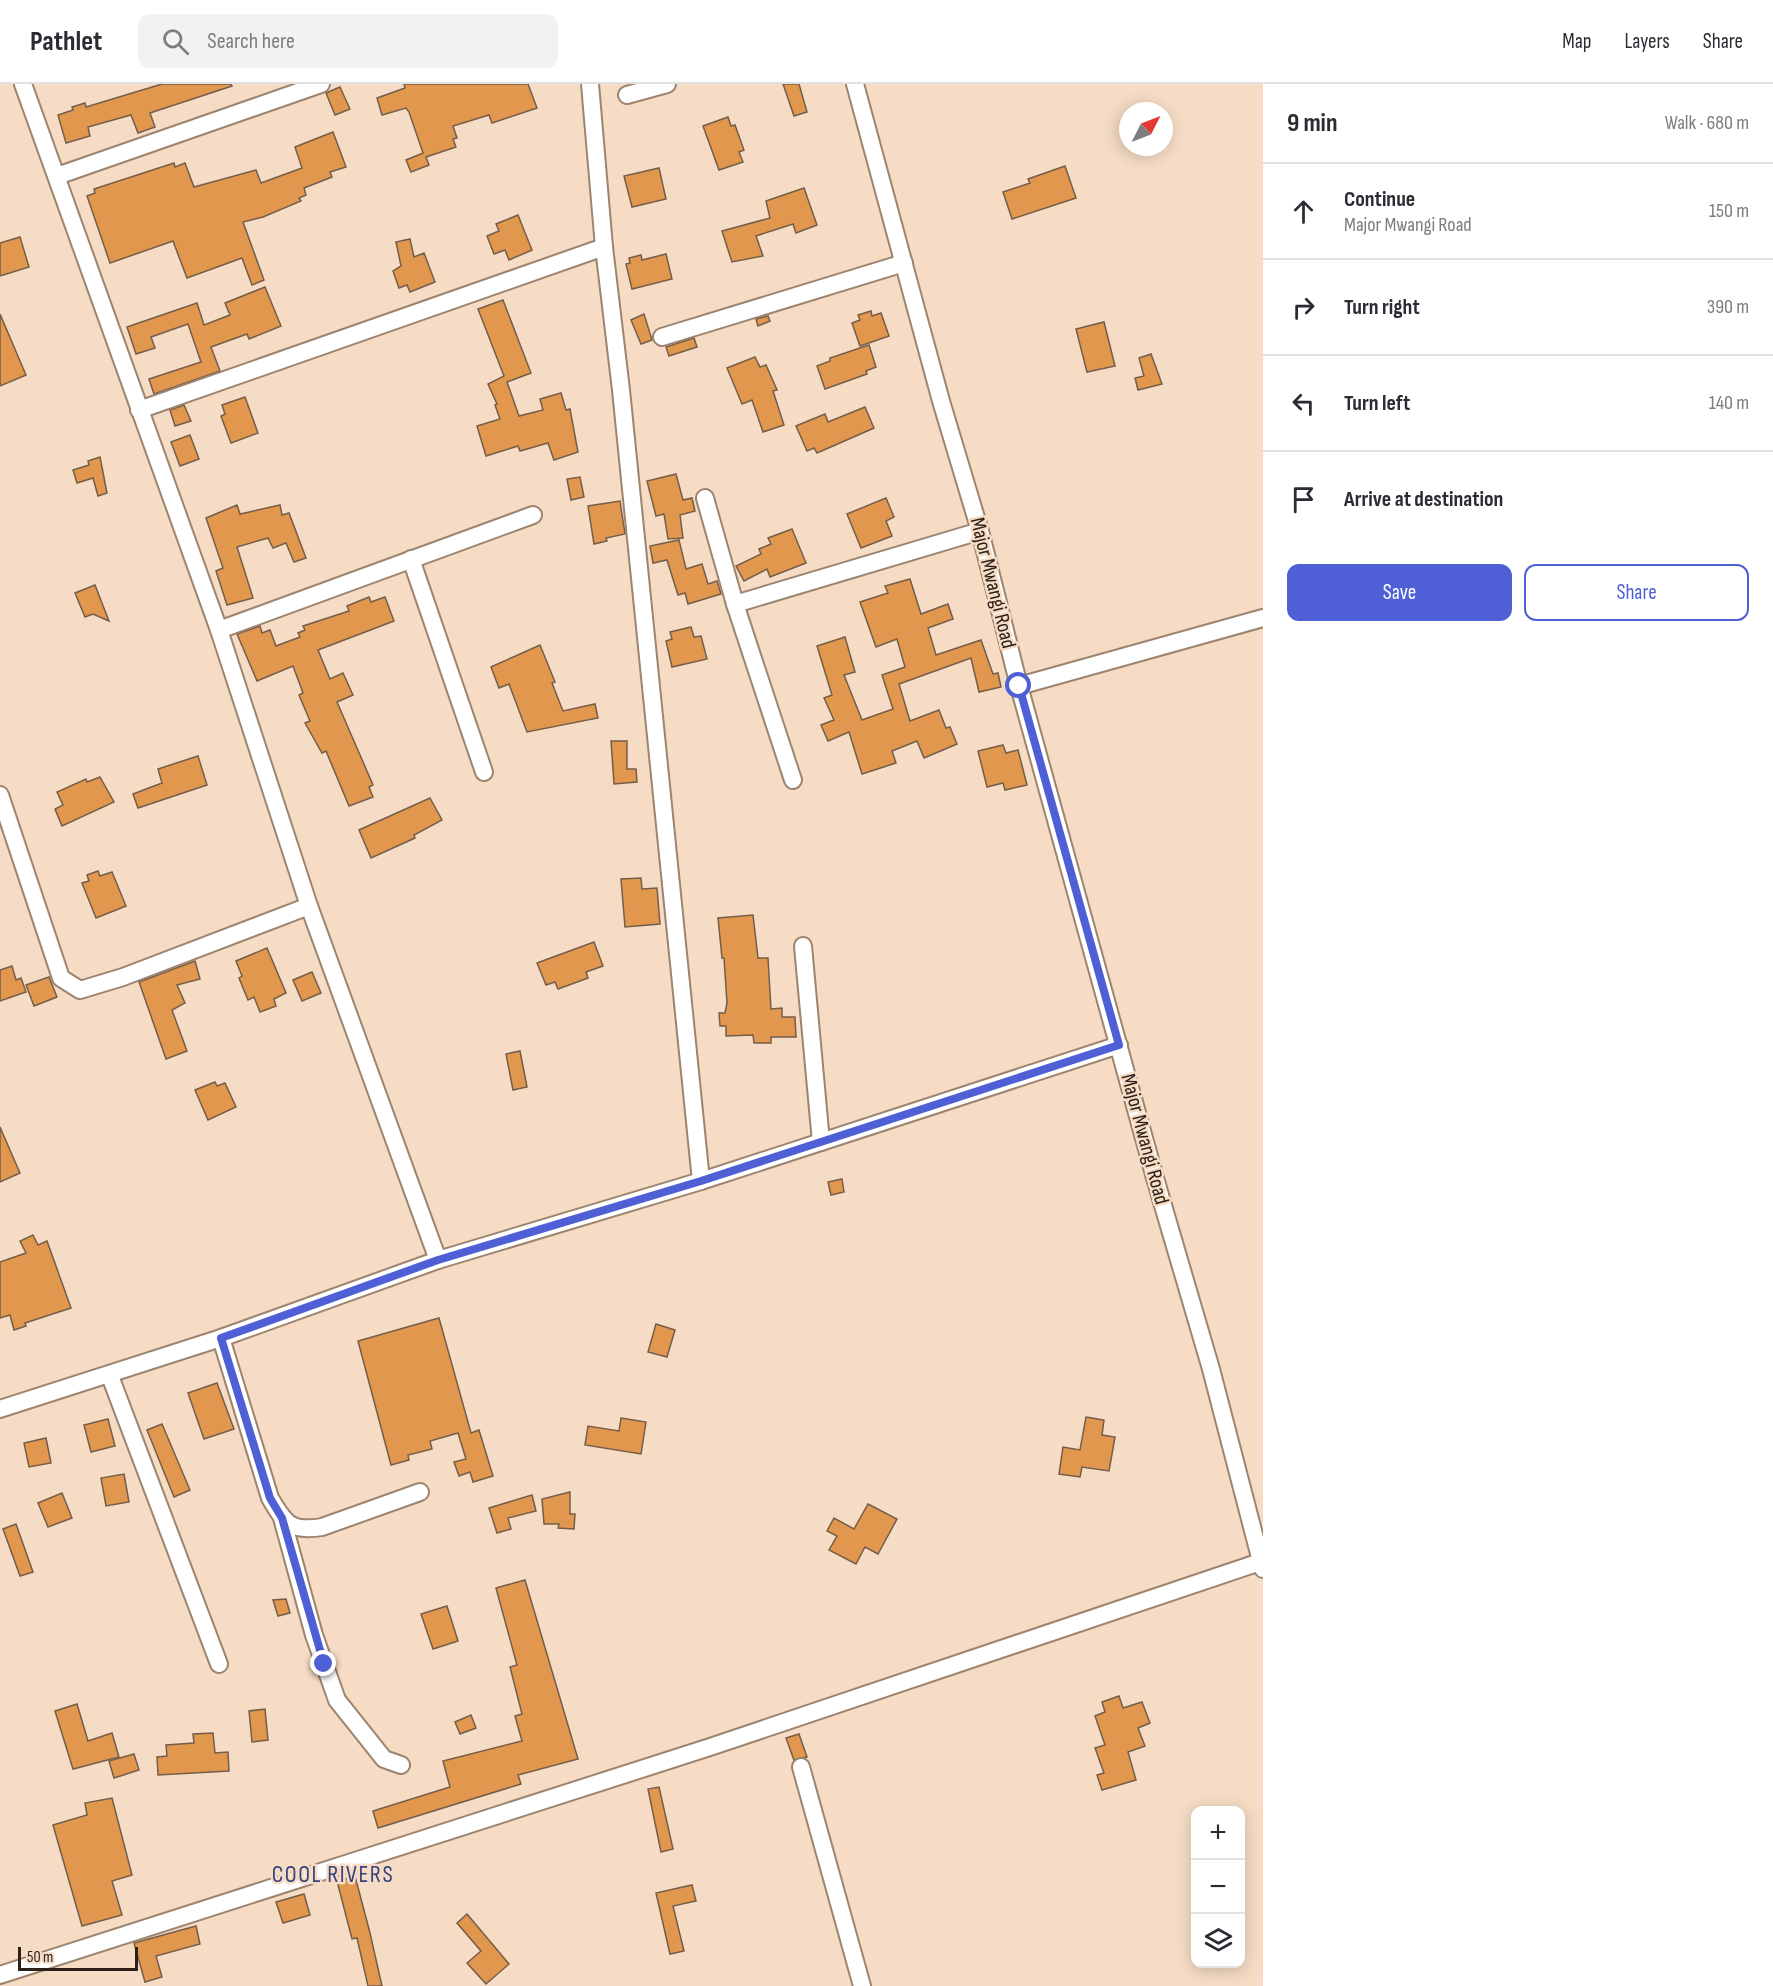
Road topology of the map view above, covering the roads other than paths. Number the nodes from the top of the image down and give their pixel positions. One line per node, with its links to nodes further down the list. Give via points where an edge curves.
1 (23, 84): 7 (street)
2 (321, 84): 7 (street)
3 (590, 84): 8 (street)
4 (667, 84): 6 (street)
5 (855, 84): 9 (street, Major Mwangi Road)
6 (627, 95)
7 (57, 176): 11 (street)
8 (604, 247): 11 (street); 27 (street)
9 (904, 262): 10 (street); 14 (street, Major Mwangi Road)
10 (662, 337)
11 (139, 410): 18 (street)
12 (705, 498): 16 (street)
13 (533, 515): 15 (street)
14 (980, 531): 16 (street); 19 (street, Major Mwangi Road)
15 (411, 559): 18 (street); 20 (street)
16 (735, 603): 21 (street)
17 (1263, 618): 19 (street)
18 (219, 630): 23 (street)
19 (1019, 686): 25 (street, Major Mwangi Road)
20 (484, 772)
21 (793, 780)
22 (0, 795): 23 (street, via 61,978 80,990)
23 (309, 906): 28 (street)
24 (802, 946): 26 (street)
25 (1119, 1045): 26 (street); 34 (street, Major Mwangi Road)
26 (821, 1142): 27 (street)
27 (701, 1181): 28 (street)
28 (438, 1260): 29 (street)
29 (221, 1338): 30 (street); 33 (street, via 270,1498)
30 (110, 1376): 31 (street); 35 (street)
31 (0, 1409)
32 (420, 1492): 33 (street, via 322,1527 292,1527)
33 (282, 1518): 36 (street, via 314,1635 337,1700 384,1759)
34 (1262, 1564): 38 (street, via 710,1748)
35 (219, 1664)
36 (401, 1765)
37 (801, 1767): 39 (street)
38 (0, 1975)
39 (862, 1986)

